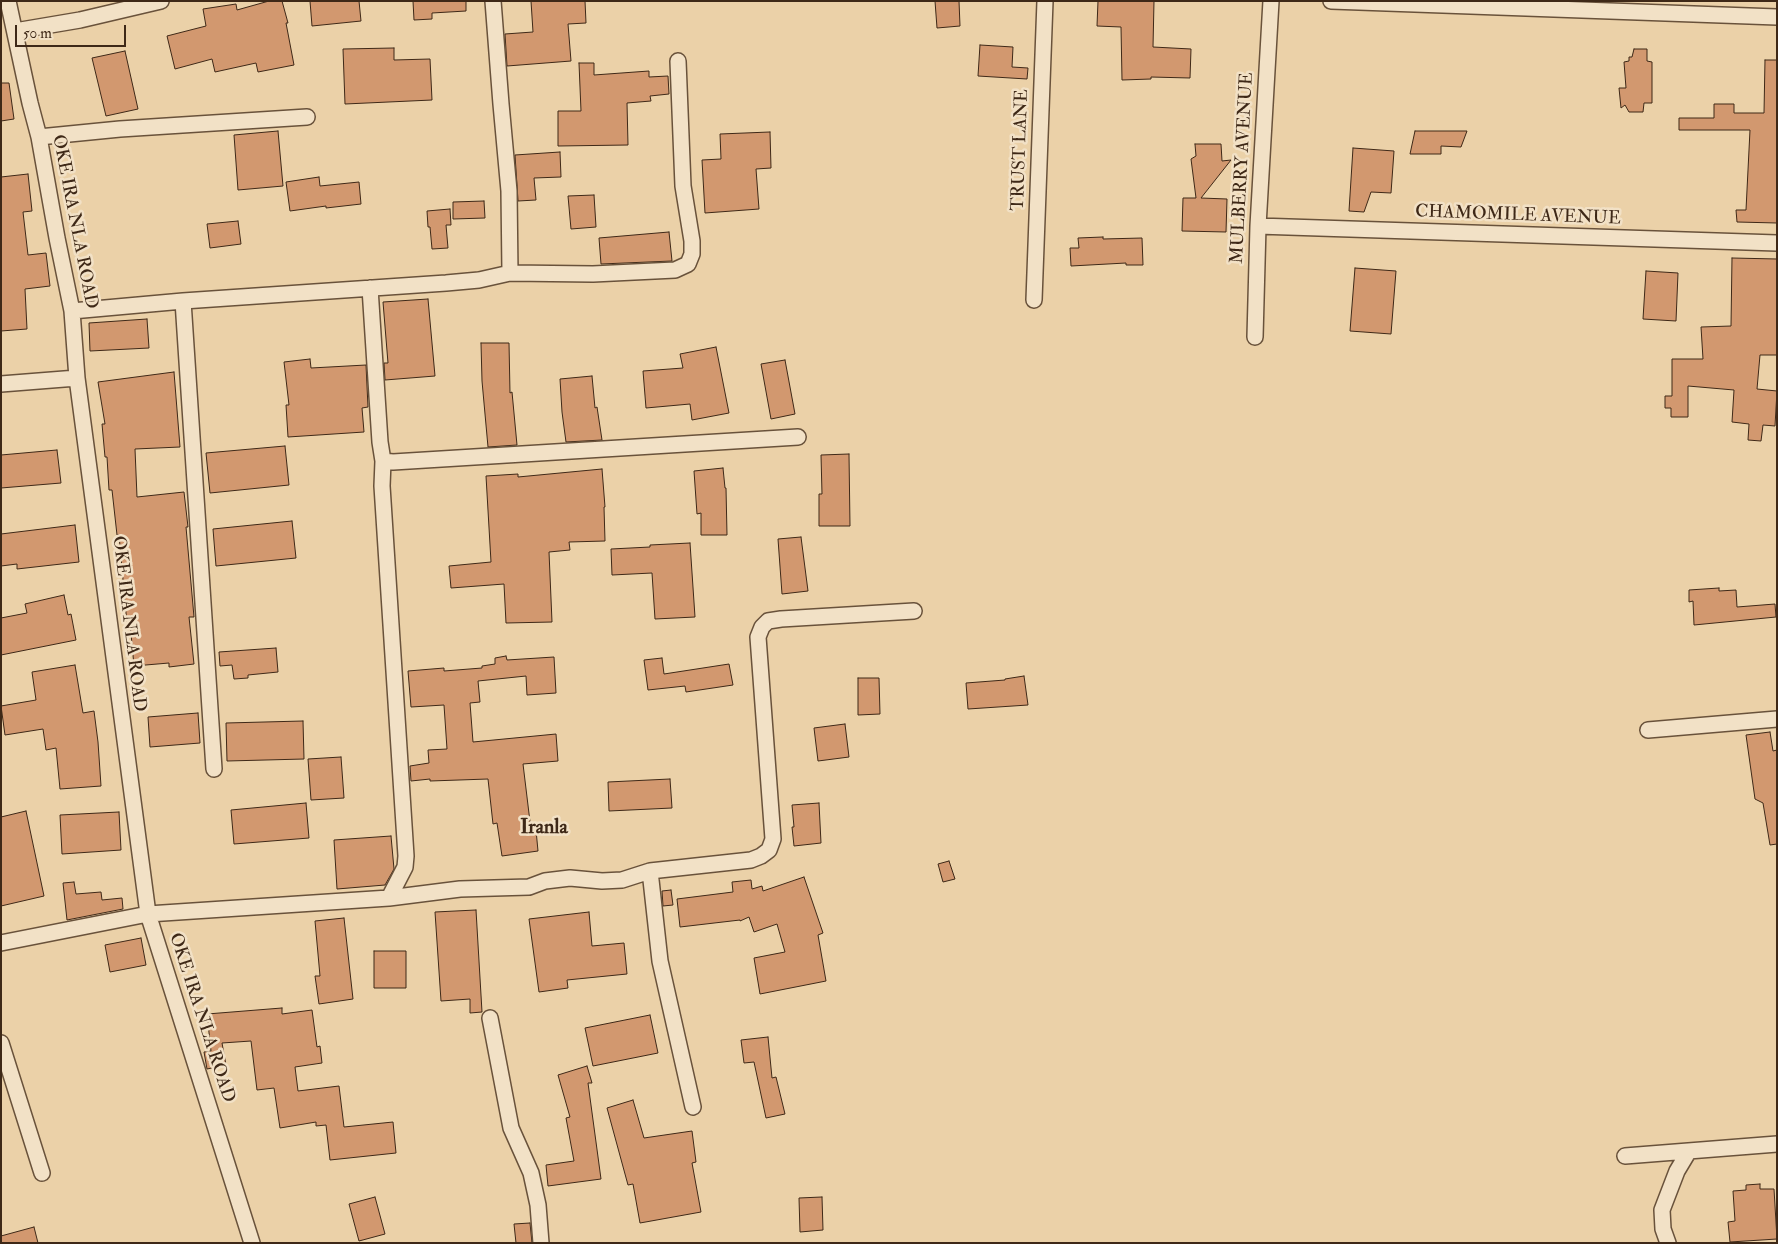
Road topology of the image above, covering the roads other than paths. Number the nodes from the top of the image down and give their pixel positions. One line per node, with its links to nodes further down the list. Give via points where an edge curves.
1 (8, 1): 8 (street, OKE IRA NLA ROAD)
2 (161, 1): 8 (street)
3 (493, 1): 14 (street, via 510,190)
4 (1045, 1): 17 (street, TRUST LANE)
5 (1271, 1): 12 (street, MULBERRY AVENUE)
6 (1331, 1): 7 (street)
7 (1777, 17)
8 (16, 31): 11 (street, OKE IRA NLA ROAD)
9 (678, 61): 14 (street, via 683,186 692,241 688,264 675,270 593,274)
10 (307, 117): 11 (street)
11 (39, 137): 18 (street, OKE IRA NLA ROAD)
12 (1258, 226): 13 (street, CHAMOMILE AVENUE); 19 (street, MULBERRY AVENUE)
13 (1777, 243)
14 (510, 273): 15 (street, via 479,280)
15 (370, 288): 16 (street); 23 (street)
16 (183, 300): 18 (street); 27 (street)
17 (1034, 300)
18 (72, 311): 20 (street, OKE IRA NLA ROAD)
19 (1255, 337)
20 (77, 378): 21 (street); 30 (street, OKE IRA NLA ROAD)
21 (1, 384)
22 (798, 437): 23 (street)
23 (383, 461): 29 (street, via 406,856 405,867)
24 (914, 611): 28 (street, via 768,620 758,637 774,839 769,850 751,860)
25 (1777, 718): 26 (street)
26 (1648, 730)
27 (214, 769)
28 (650, 871): 29 (street, via 622,880 570,878 529,887 460,889); 34 (street, via 660,961)
29 (389, 898): 30 (street)
30 (148, 914): 31 (street); 39 (street, OKE IRA NLA ROAD)
31 (1, 943)
32 (490, 1018): 40 (street, via 511,1128 531,1173 537,1197)
33 (1, 1043): 38 (street)
34 (693, 1107)
35 (1777, 1144): 36 (street)
36 (1689, 1150): 37 (street); 41 (street, via 1662,1210)
37 (1625, 1156)
38 (42, 1173)
39 (252, 1243)
40 (541, 1243)
41 (1668, 1243)

